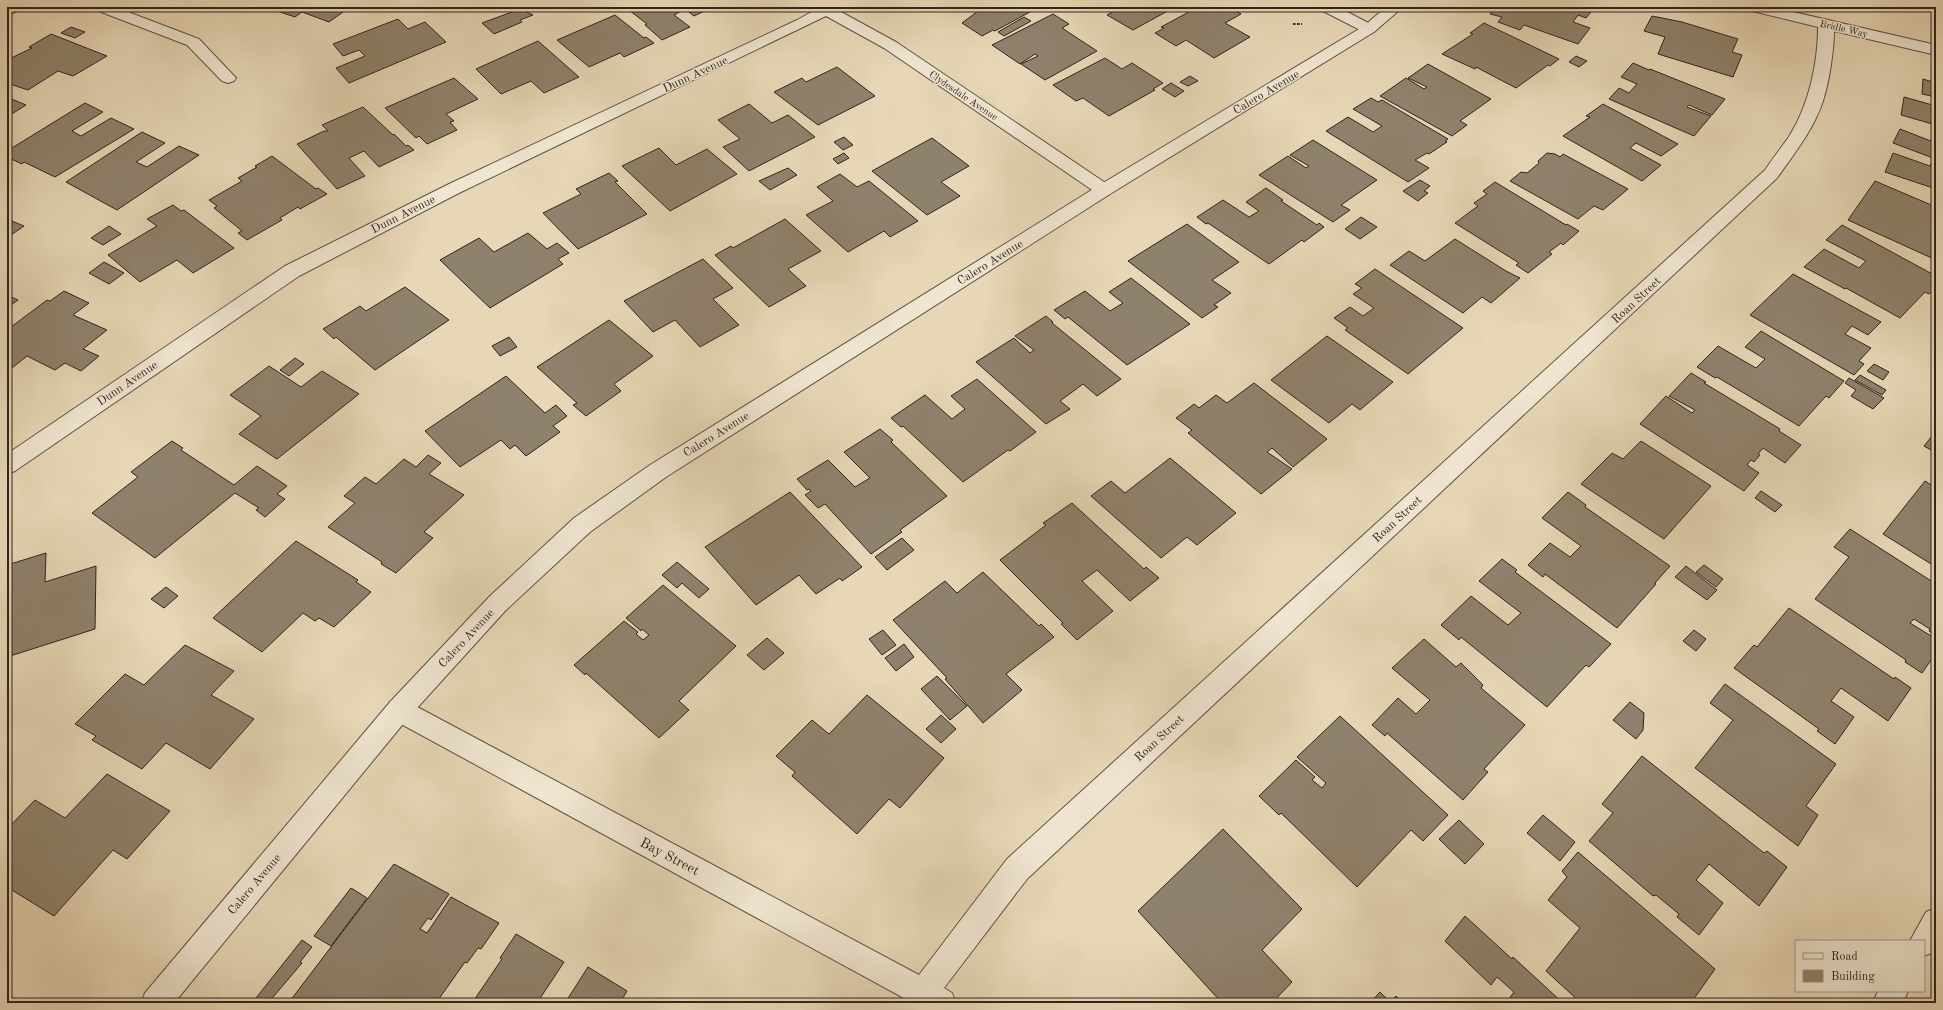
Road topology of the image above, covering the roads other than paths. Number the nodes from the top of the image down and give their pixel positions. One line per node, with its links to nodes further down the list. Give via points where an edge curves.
1 (14, 7): 7 (street)
2 (102, 7): 11 (street, via 193,42)
3 (1326, 7): 9 (street)
4 (1395, 7): 9 (street, Calero Avenue)
5 (1753, 7): 8 (street, Bridle Way)
6 (823, 8): 12 (street, Clydesdale Avenue, via 890,45); 13 (street, Dunn Avenue, via 802,23 453,189 292,271)
7 (7, 11)
8 (1826, 24): 10 (street, Bridle Way); 18 (street, Roan Street, via 1826,43 1816,101 1798,136 1771,174 1017,869)
9 (1369, 29): 12 (street, Calero Avenue)
10 (1936, 50)
11 (228, 78)
12 (1104, 190): 14 (street, Calero Avenue, via 658,471 582,525 497,604)
13 (7, 465)
14 (399, 710): 18 (street, Bay Street); 19 (street, Calero Avenue)
15 (1936, 922): 16 (street)
16 (1925, 940)
17 (1893, 992): 20 (street)
18 (932, 998)
19 (155, 1003)
20 (1887, 1003)

